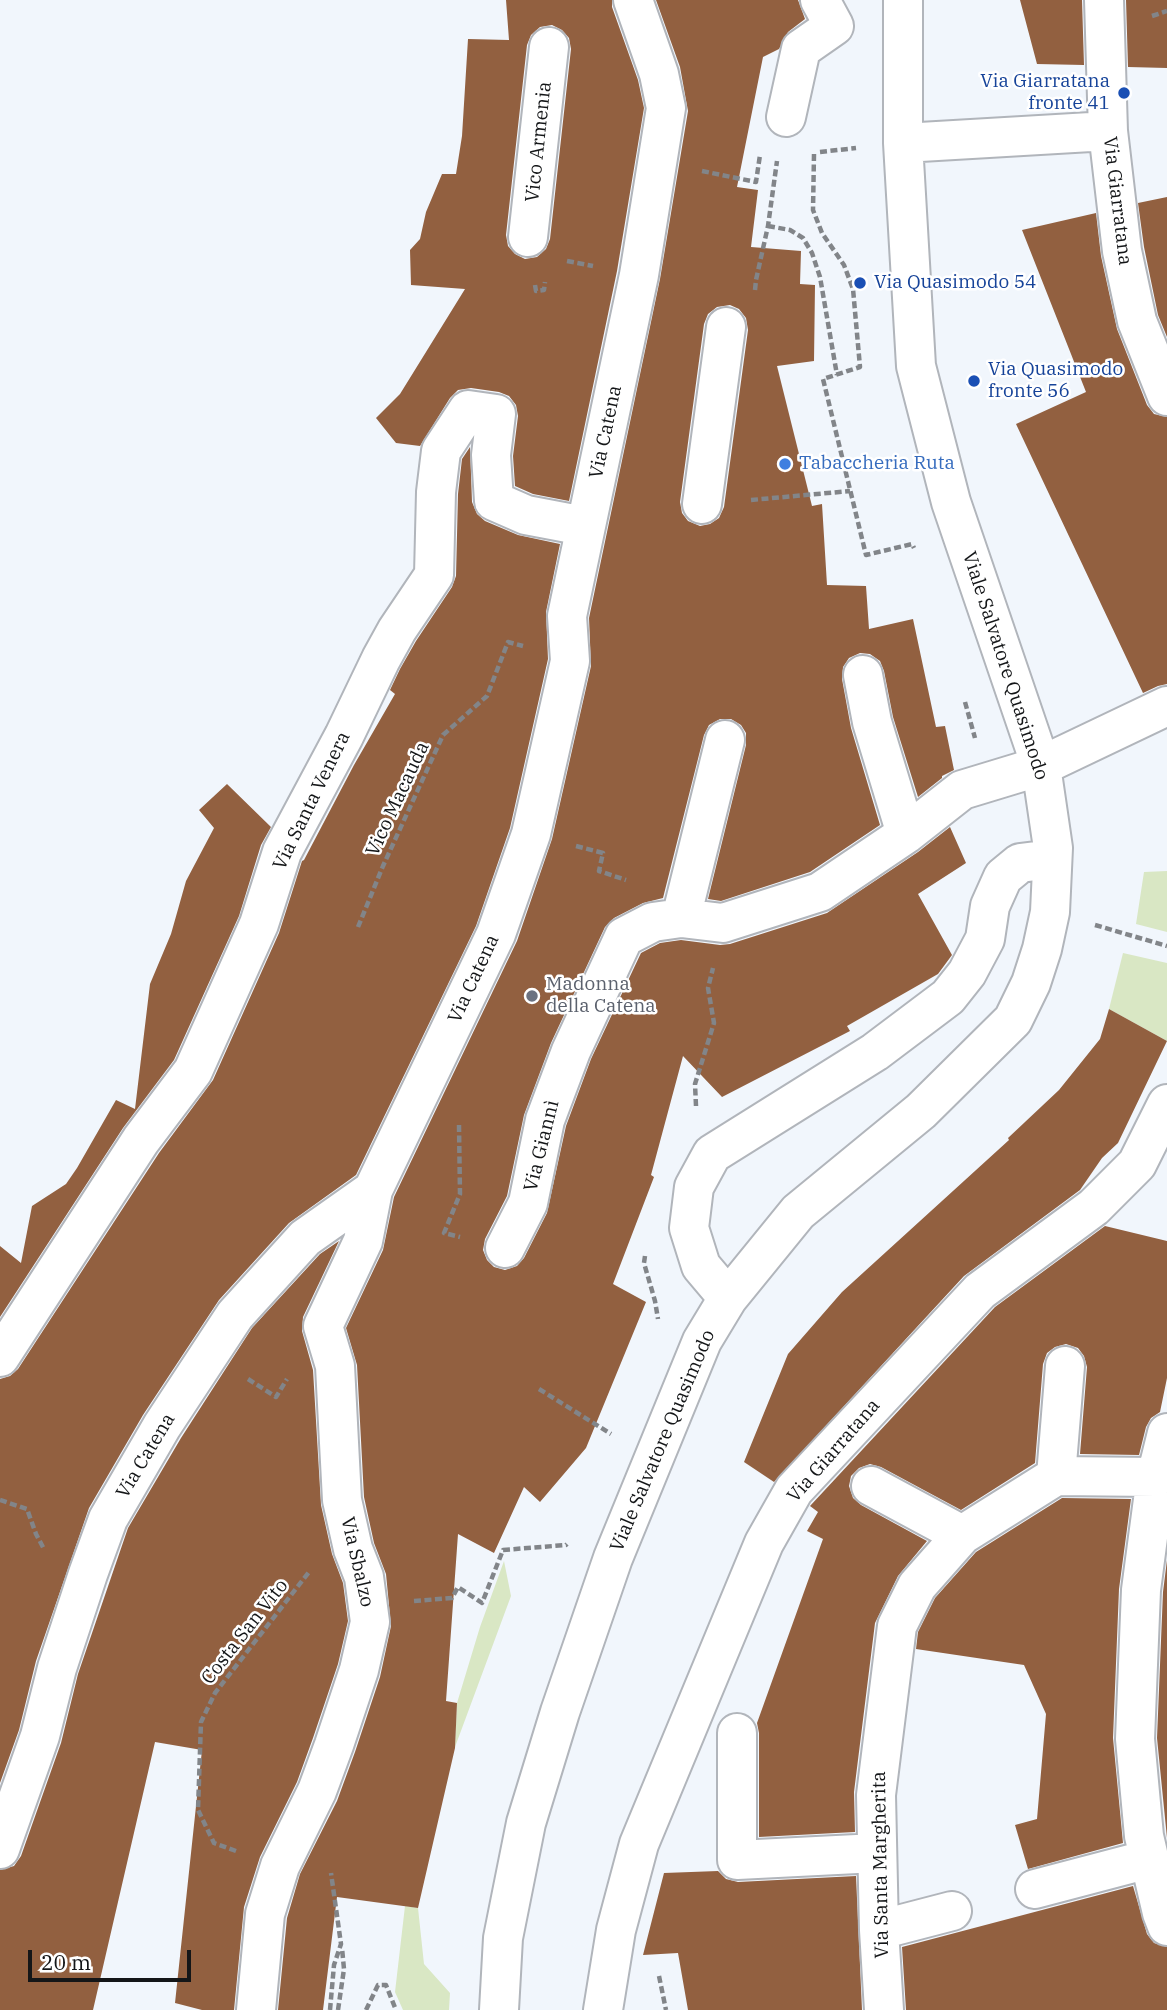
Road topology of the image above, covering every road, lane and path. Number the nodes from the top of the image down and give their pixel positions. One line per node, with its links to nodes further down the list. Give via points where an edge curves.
1 (634, 0): 17 (street, Via Catena, via 666,108 639,275)
2 (820, 0): 7 (street, via 834,26 801,49)
3 (903, 0): 8 (street, Viale Salvatore Quasimodo)
4 (1104, 0): 6 (street, Via Giarratana)
5 (549, 47): 12 (street, Vico Armenia)
6 (1108, 131): 8 (street); 15 (street, Via Giarratana, via 1122,251 1137,321)
7 (782, 133): 10 (path, via 762,145 756,182); 11 (path)
8 (903, 143): 9 (path); 22 (street, Viale Salvatore Quasimodo, via 916,366 951,502)
9 (806, 153)
10 (701, 171)
11 (768, 226): 13 (path, via 756,280 754,329); 14 (path, via 790,230 803,238 812,253)
12 (528, 237)
13 (726, 327): 16 (street)
14 (837, 375)
15 (1167, 396)
16 (702, 504)
17 (584, 526): 18 (street, Via Catena, via 567,615); 41 (street, Via Santa Venera, via 526,515 494,501 491,455 495,414 468,411 441,451 434,575 381,659 282,852 259,924 193,1071 141,1140)
18 (570, 660): 23 (street, Via Catena); 28 (path, Vico Macauda, via 508,642 487,696 443,735)
19 (863, 675): 24 (street, via 872,722)
20 (1167, 706): 22 (street)
21 (725, 740): 26 (street)
22 (1041, 766): 24 (street, via 962,790); 25 (street, Viale Salvatore Quasimodo)
23 (531, 834): 26 (path, via 603,853 599,871); 34 (street, Via Catena, via 496,934)
24 (906, 834): 27 (street, via 820,892)
25 (1052, 859): 37 (street, Viale Salvatore Quasimodo, via 1050,912 1042,948 1013,1020 921,1111 798,1212); 37 (street, via 1020,863 1003,877 990,906 985,939 948,997 875,1052 712,1154 694,1187 689,1228 701,1266)
26 (684, 909): 27 (street, Via Giannì); 35 (street, Via Giannì, via 624,937 571,1051 545,1120 528,1203)
27 (723, 923): 33 (path, via 708,988 714,1023 695,1084 696,1106)
28 (358, 927)
29 (1127, 934): 30 (path)
30 (1167, 946)
31 (1167, 1104): 73 (street, Via Giarratana, via 1137,1164 1094,1207 980,1291 794,1490 764,1543 639,1844 616,1930)
32 (459, 1112): 35 (path, via 460,1194 444,1233)
33 (689, 1113)
34 (373, 1190): 39 (street, via 363,1241); 40 (street, Via Catena, via 305,1238 234,1315)
35 (505, 1248)
36 (646, 1252): 38 (path, via 644,1263)
37 (728, 1298): 72 (street, Viale Salvatore Quasimodo, via 702,1341 613,1558 560,1712 526,1823 503,1938)
38 (659, 1322)
39 (323, 1326): 40 (path, via 276,1397); 50 (street, Via Sbalzo, via 335,1366)
40 (209, 1353): 53 (street, Via Catena, via 108,1519)
41 (0, 1357)
42 (1065, 1366): 46 (street)
43 (539, 1389): 44 (path, via 611,1434)
44 (616, 1422)
45 (1167, 1433): 47 (street)
46 (1056, 1476): 47 (street); 52 (street, Via Santa Margherita)
47 (1159, 1484): 55 (street, via 1141,1590)
48 (871, 1486): 52 (street)
49 (0, 1500): 53 (path, via 27,1509 45,1550)
50 (342, 1500): 60 (street, Via Sbalzo, via 364,1577 370,1622 334,1745); 60 (path, Costa San Vito, via 332,1543 215,1693 201,1722 198,1810 214,1843)
51 (571, 1533): 54 (path, via 566,1545 503,1550 482,1603 458,1587 452,1598)
52 (962, 1535): 59 (street, Via Santa Margherita, via 917,1586 897,1626 876,1794)
53 (88, 1574): 58 (street, Via Catena, via 40,1736)
54 (403, 1602)
55 (1152, 1685): 57 (street, via 1135,1739)
56 (737, 1733): 59 (street, via 737,1860)
57 (1150, 1843): 62 (street); 64 (street)
58 (0, 1849)
59 (877, 1853): 65 (street, Via Santa Margherita)
60 (280, 1866): 67 (street, Via Sbalzo, via 265,1914)
61 (330, 1871): 66 (path)
62 (1035, 1889)
63 (952, 1911): 65 (street)
64 (1167, 1926)
65 (879, 1930): 74 (street, Via Santa Margherita)
66 (341, 1944): 68 (path); 69 (path, via 344,1969)
67 (256, 2010)
68 (330, 2010)
69 (338, 2010)
70 (366, 2010): 71 (path, via 378,1985 386,1985)
71 (396, 2010)
72 (499, 2010)
73 (603, 2010)
74 (884, 2010)

